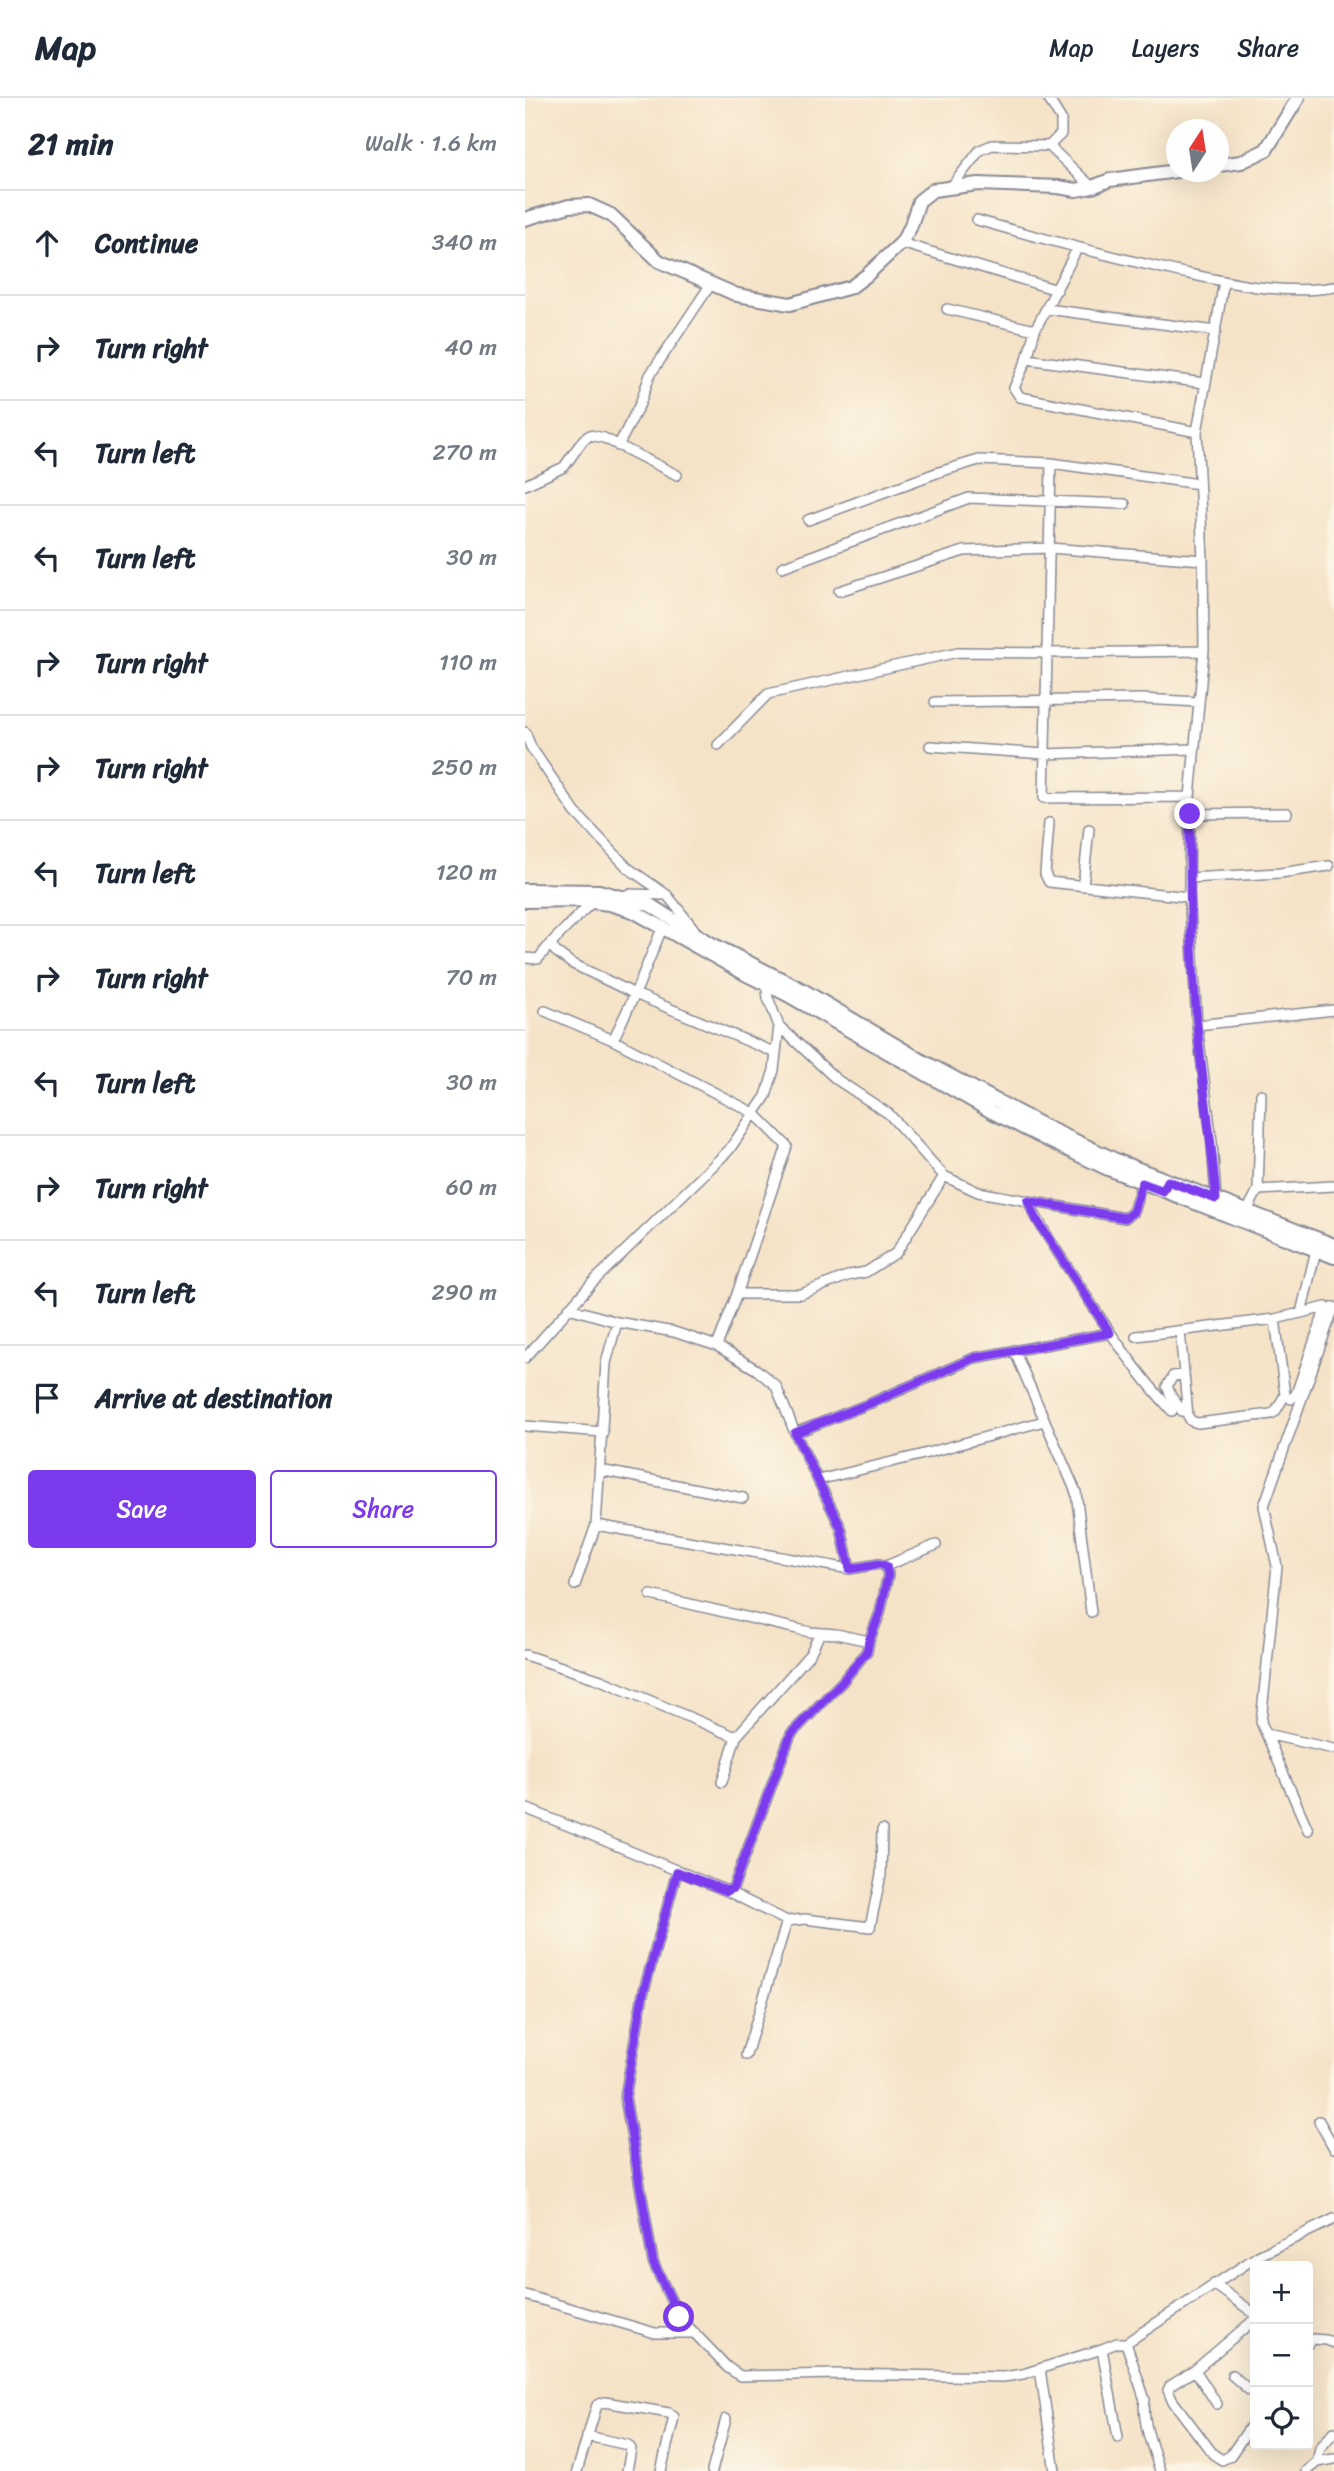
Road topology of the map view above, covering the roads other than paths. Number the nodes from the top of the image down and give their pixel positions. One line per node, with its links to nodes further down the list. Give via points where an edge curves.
1 (1048, 98): 3 (street, via 1061,119 1061,134)
2 (1298, 98): 4 (main road, via 1266,150)
3 (1049, 146): 6 (street, via 992,145 979,150); 7 (street)
4 (1229, 164)
5 (1166, 172): 7 (main road)
6 (951, 187): 7 (main road); 10 (main road, via 933,190 919,201)
7 (1092, 187)
8 (525, 219): 13 (main road, via 589,205 611,215 659,261)
9 (977, 220): 11 (street)
10 (901, 243): 13 (main road, via 851,288 790,304 737,295); 15 (street)
11 (1077, 249): 12 (street); 15 (street)
12 (1224, 281): 14 (street, via 1309,292); 19 (street)
13 (711, 284): 23 (street, via 650,374)
14 (1334, 288)
15 (1057, 290): 17 (street)
16 (947, 309): 18 (street)
17 (1047, 309): 18 (street); 19 (street)
18 (1035, 330): 20 (street)
19 (1216, 331): 21 (street)
20 (1027, 359): 21 (street); 22 (street, via 1014,388 1020,397)
21 (1204, 383): 22 (street)
22 (1197, 432): 26 (street)
23 (618, 446): 25 (street); 27 (street, via 586,436 564,467)
24 (1051, 463): 26 (street); 28 (street); 30 (street, via 979,460)
25 (677, 475)
26 (1199, 484): 32 (street)
27 (525, 485)
28 (1051, 500): 29 (street); 31 (street); 33 (street, via 969,498)
29 (1125, 504)
30 (808, 520)
31 (1050, 548): 32 (street); 34 (street, via 964,551); 36 (street)
32 (1203, 560): 35 (street)
33 (782, 568)
34 (839, 591)
35 (1203, 651): 36 (street); 39 (street)
36 (1048, 653): 37 (street); 41 (street, via 958,652 768,694)
37 (1047, 700): 38 (street); 39 (street); 44 (street)
38 (935, 702)
39 (1199, 702): 43 (street)
40 (525, 732): 54 (street, via 575,812 617,858)
41 (718, 746)
42 (930, 746): 44 (street)
43 (1195, 750): 44 (street); 45 (street)
44 (1045, 754): 45 (street, via 1044,798)
45 (1190, 797): 47 (street)
46 (1287, 813): 47 (street)
47 (1190, 814): 51 (street)
48 (1049, 823): 52 (street, via 1047,880)
49 (1089, 830): 52 (street)
50 (1329, 866): 51 (street)
51 (1189, 878): 56 (street)
52 (1083, 886): 56 (street)
53 (525, 890): 55 (main road, via 599,891)
54 (667, 895): 55 (street); 60 (street)
55 (623, 896): 60 (main road, via 649,905)
56 (1189, 897): 68 (street)
57 (525, 901): 58 (main road)
58 (592, 902): 59 (main road, via 633,911); 61 (street)
59 (663, 926): 63 (main road); 65 (street)
60 (700, 936): 63 (main road)
61 (551, 943): 62 (street, via 538,959); 65 (street, via 571,963)
62 (525, 958)
63 (729, 959): 64 (main road)
64 (768, 979): 69 (street, via 768,998); 75 (main road, via 992,1112); 76 (main road, via 801,989 919,1059)
65 (635, 994): 70 (street); 71 (street)
66 (1334, 1010): 68 (street)
67 (545, 1011): 70 (street)
68 (1197, 1025): 79 (street)
69 (779, 1026): 71 (street); 74 (street, via 836,1079 889,1114)
70 (613, 1040): 73 (street)
71 (776, 1054): 73 (street, via 765,1096)
72 (1261, 1094): 78 (street)
73 (754, 1113): 86 (street, via 786,1146); 88 (street, via 729,1150)
74 (944, 1176): 80 (street, via 978,1192); 86 (street, via 896,1253 866,1272 801,1294)
75 (1142, 1183): 76 (main road); 80 (street, via 1133,1212 1125,1218)
76 (1165, 1186): 79 (main road); 82 (main road)
77 (1334, 1186): 78 (street)
78 (1258, 1190): 81 (street)
79 (1216, 1199): 81 (main road)
80 (1028, 1201): 93 (street)
81 (1247, 1211): 82 (main road)
82 (1284, 1232): 83 (main road); 84 (main road)
83 (1334, 1245)
84 (1316, 1250): 85 (main road); 89 (street)
85 (1334, 1257)
86 (737, 1294): 95 (street)
87 (1334, 1307): 117 (street, via 1264,1506 1277,1566 1261,1722)
88 (569, 1308): 91 (street); 97 (street)
89 (1301, 1313): 90 (street); 99 (street, via 1326,1307)
90 (1275, 1319): 92 (street); 98 (street, via 1286,1395 1275,1412 1191,1421)
91 (617, 1322): 95 (street, via 674,1332); 102 (street, via 607,1363)
92 (1179, 1331): 94 (street); 98 (street)
93 (1110, 1333): 96 (street); 98 (street, via 1151,1388 1177,1411 1167,1386 1173,1376)
94 (1136, 1336)
95 (717, 1346): 103 (street, via 776,1386)
96 (1014, 1350): 100 (street); 103 (street, via 974,1358)
97 (525, 1358)
98 (1184, 1375)
99 (1291, 1399)
100 (1044, 1421): 105 (street); 113 (street, via 1076,1492)
101 (525, 1426): 102 (street)
102 (603, 1432): 104 (street)
103 (795, 1433): 105 (street)
104 (600, 1470): 106 (street); 107 (street)
105 (818, 1480): 110 (street, via 841,1528)
106 (743, 1498)
107 (596, 1525): 110 (street); 111 (street)
108 (936, 1545): 109 (street)
109 (886, 1566): 110 (street); 115 (street, via 880,1613)
110 (850, 1569)
111 (575, 1585)
112 (651, 1595): 114 (street)
113 (1091, 1612)
114 (820, 1633): 115 (street); 118 (street, via 810,1654)
115 (869, 1641): 125 (street, via 867,1651 842,1682 791,1734 733,1888)
116 (525, 1655): 118 (street, via 601,1680)
117 (1266, 1734): 119 (street); 123 (street)
118 (736, 1737): 120 (street)
119 (1334, 1749)
120 (722, 1782)
121 (525, 1808): 124 (street)
122 (882, 1830): 126 (street, via 881,1875 870,1927)
123 (1308, 1830)
124 (677, 1872): 125 (street); 135 (street, via 643,1994 625,2097 653,2262 679,2317)
125 (727, 1891): 126 (street)
126 (787, 1921): 127 (street)
127 (746, 2055)
128 (1319, 2121): 129 (street)
129 (1334, 2148)
130 (1334, 2219): 131 (street, via 1258,2256)
131 (1214, 2284): 133 (street); 137 (street)
132 (525, 2295): 135 (street, via 655,2333)
133 (1250, 2313)
134 (1250, 2321): 141 (street)
135 (695, 2333): 140 (street, via 740,2376 1003,2377)
136 (1313, 2340): 138 (street)
137 (1126, 2343): 139 (street); 157 (street, via 1145,2400)
138 (1334, 2343)
139 (1102, 2349): 140 (street); 149 (street)
140 (1040, 2369): 156 (street)
141 (1195, 2370): 144 (street); 146 (street, via 1170,2386 1169,2394 1217,2458 1226,2460)
142 (1232, 2375): 143 (street)
143 (1250, 2391)
144 (1217, 2404)
145 (726, 2419): 155 (street)
146 (1250, 2427)
147 (1334, 2432): 151 (street, via 1320,2448)
148 (587, 2436): 152 (street); 153 (street, via 628,2445); 154 (street, via 597,2405 605,2402 669,2413 674,2417)
149 (1118, 2437)
150 (1334, 2459): 151 (street)
151 (1317, 2462): 158 (street)
152 (577, 2471)
153 (627, 2471)
154 (661, 2471)
155 (712, 2471)
156 (1055, 2471)
157 (1160, 2471)
158 (1306, 2471)

